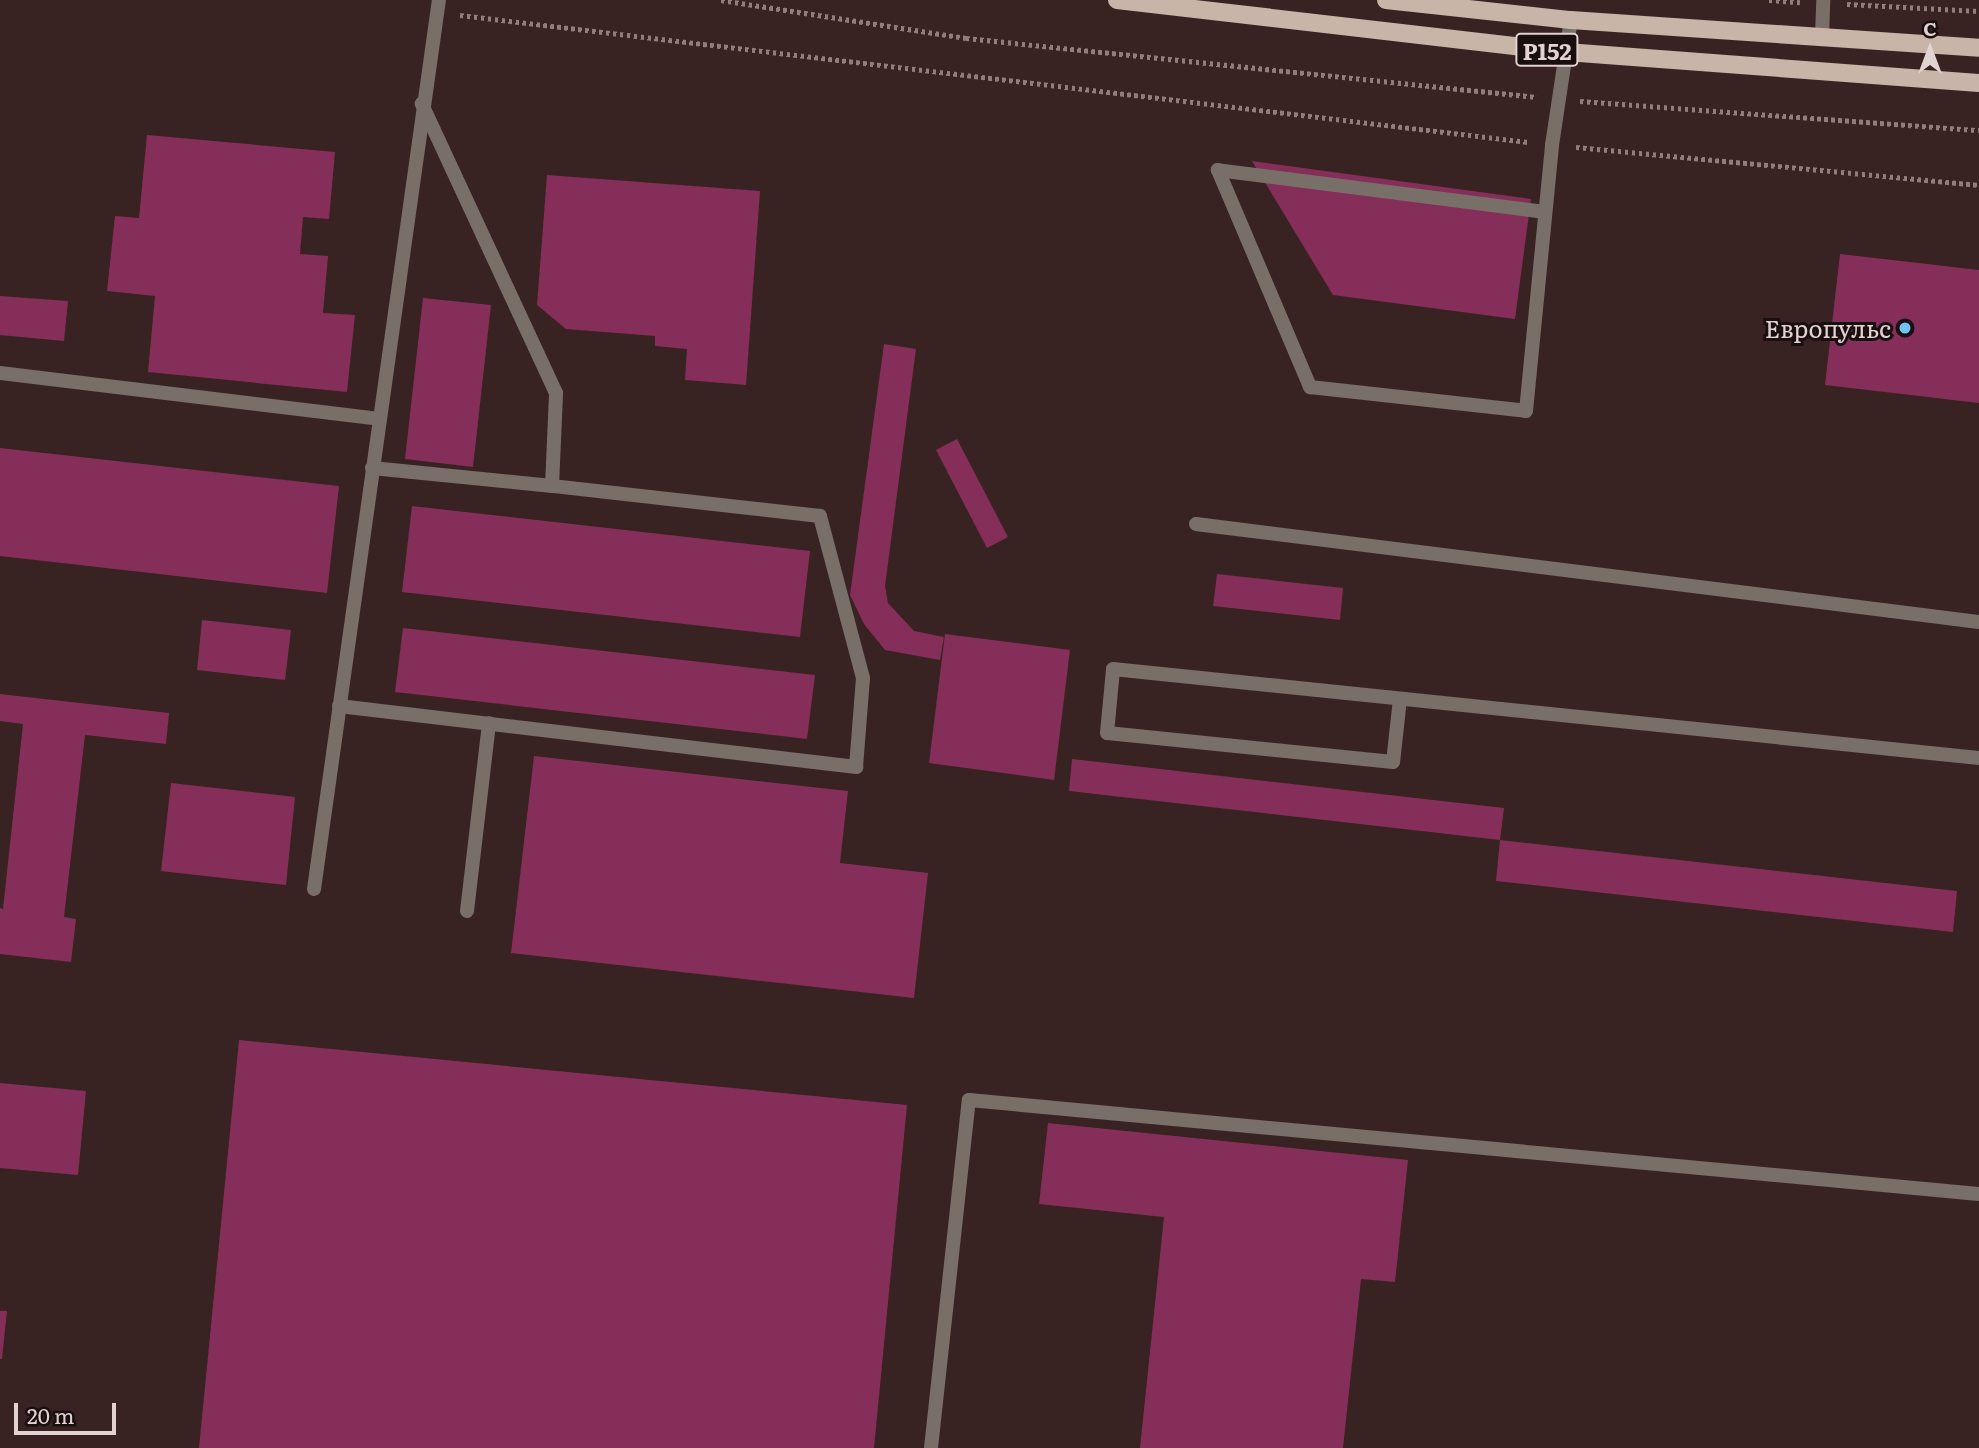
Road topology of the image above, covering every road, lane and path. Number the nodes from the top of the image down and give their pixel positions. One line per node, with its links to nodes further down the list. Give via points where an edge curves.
1 (721, 0): 13 (path, via 966,38)
2 (1117, 0): 11 (main road, Р152)
3 (1386, 0): 8 (main road, Р152)
4 (1769, 0): 5 (path)
5 (1823, 1): 7 (path); 9 (lane)
6 (438, 6): 14 (lane); 16 (path)
7 (1979, 11)
8 (1571, 20): 9 (main road, Р152); 11 (lane)
9 (1822, 37): 10 (main road, Р152)
10 (1979, 48)
11 (1566, 52): 12 (main road, Р152); 13 (lane)
12 (1979, 83)
13 (1559, 100): 15 (path); 16 (lane)
14 (422, 104): 20 (lane); 22 (lane, via 556,393)
15 (1979, 130)
16 (1552, 145): 17 (path); 18 (lane)
17 (1979, 185)
18 (1545, 212): 18 (lane, via 1526,411 1310,387 1218,170)
19 (0, 373): 20 (lane)
20 (379, 419): 21 (lane)
21 (372, 468): 22 (lane); 26 (lane)
22 (552, 486): 27 (lane, via 820,516 863,678 856,767)
23 (1196, 524): 24 (lane)
24 (1979, 622)
25 (1399, 699): 25 (lane, via 1113,669 1107,733 1393,762); 28 (lane)
26 (340, 706): 27 (lane); 29 (lane)
27 (489, 723): 30 (lane)
28 (1979, 758)
29 (314, 890)
30 (467, 911)
31 (1979, 1194): 32 (lane, via 969,1100)
32 (931, 1448)

